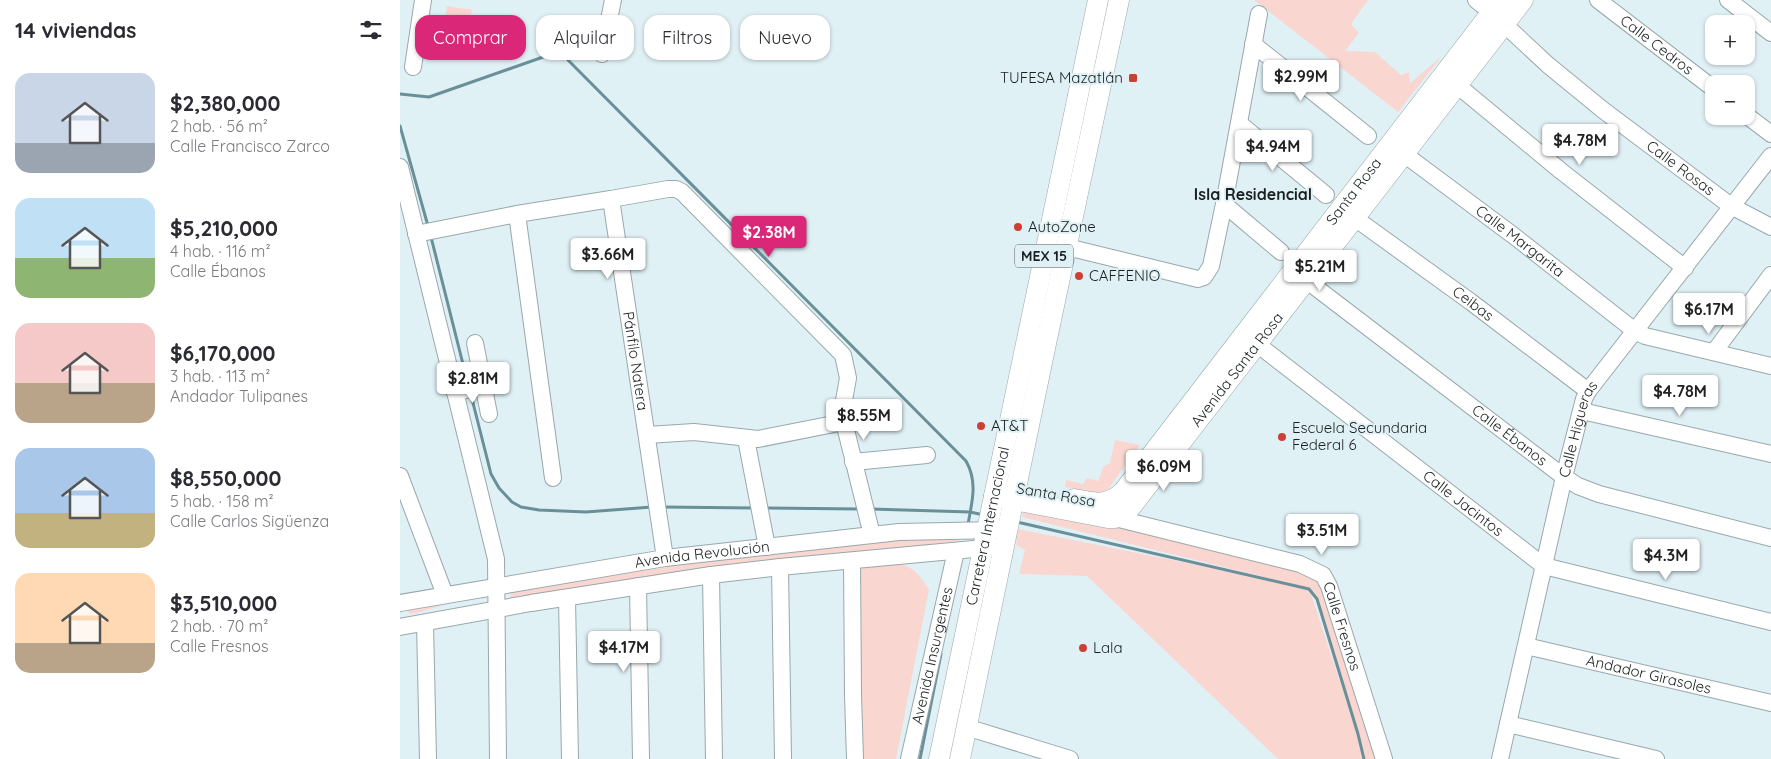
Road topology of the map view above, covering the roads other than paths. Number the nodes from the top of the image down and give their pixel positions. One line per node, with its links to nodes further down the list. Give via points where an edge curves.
1 (423, 0): 14 (street)
2 (613, 0): 10 (street)
3 (1119, 0): 11 (main road, Carretera Internacional / MEX 15)
4 (1523, 0): 8 (main road, Avenida Santa Rosa)
5 (1598, 0): 15 (street, Calle Cedros)
6 (1728, 0): 12 (street)
7 (1097, 1): 11 (main road); 21 (main road, Carretera Internacional / MEX 15)
8 (1493, 9): 16 (main road, Avenida Santa Rosa); 29 (street, Calle Rosas, via 1548,65); 30 (main road, Santa Rosa)
9 (1259, 14): 13 (street)
10 (610, 15)
11 (1115, 21): 22 (main road, Carretera Internacional / MEX 15)
12 (1771, 33)
13 (1253, 44): 18 (street); 20 (street)
14 (413, 67)
15 (1705, 83)
16 (1456, 85): 23 (main road, Avenida Santa Rosa); 36 (street)
17 (1755, 121): 19 (street)
18 (1240, 124): 26 (street); 28 (street)
19 (1771, 134)
20 (1368, 136)
21 (1070, 137): 22 (main road); 59 (main road, Carretera Internacional / MEX 15)
22 (1090, 141): 34 (main road, Carretera Internacional / MEX 15)
23 (1404, 154): 30 (main road, Avenida Santa Rosa); 39 (street, Calle Margarita)
24 (1771, 156): 29 (street, Calle Higueras)
25 (400, 166): 33 (street)
26 (1326, 195)
27 (611, 199): 31 (street); 49 (street, via 676,189 682,192 843,355 848,378); 50 (street, Pánfilo Natera)
28 (1224, 204): 34 (street, via 1211,266 1204,277 1198,279); 35 (street)
29 (1731, 206): 32 (street, Calle Rosas); 36 (street, Calle Higueras)
30 (1349, 213): 38 (main road, Avenida Santa Rosa); 40 (main road, Santa Rosa); 45 (street, Ceibas)
31 (517, 214): 33 (street); 57 (street)
32 (1771, 227)
33 (426, 232): 46 (street)
34 (1067, 247): 59 (main road, Carretera Internacional / MEX 15)
35 (1281, 252)
36 (1685, 268): 39 (street, Calle Higueras)
37 (1771, 275): 42 (street)
38 (1306, 280): 40 (main road, Avenida Santa Rosa); 56 (street, Calle Ébanos)
39 (1635, 331): 42 (street, Calle Margarita); 45 (street, Calle Higueras)
40 (1251, 339): 58 (main road, Avenida Santa Rosa, via 1131,507); 67 (street, Calle Jacintos)
41 (475, 343): 44 (street)
42 (1714, 352): 43 (street, Calle Margarita)
43 (1771, 366)
44 (483, 385): 46 (street); 48 (street)
45 (1588, 391): 47 (street, Calle Higueras)
46 (455, 392): 69 (street, via 496,559)
47 (1582, 411): 52 (street); 56 (street, Calle Higueras)
48 (489, 414)
49 (844, 422): 51 (street, via 770,438); 54 (street)
50 (648, 435): 51 (street, via 694,432); 64 (street, Pánfilo Natera)
51 (746, 439): 62 (street)
52 (1771, 454)
53 (927, 455): 54 (street)
54 (854, 462): 60 (street)
55 (400, 476): 71 (street)
56 (1564, 477): 61 (street, Calle Ébanos, via 1593,492); 67 (street, Calle Higueras)
57 (553, 478)
58 (1111, 510): 59 (main road, via 1097,517); 93 (street, Calle Fresnos, via 1300,564 1323,575)
59 (1000, 516): 60 (street, Avenida Revolución); 63 (street, Avenida Revolución); 81 (main road, Carretera Internacional / MEX 15); 90 (main road, Carretera Internacional / MEX 15)
60 (872, 535): 62 (street, Avenida Revolución)
61 (1771, 538)
62 (767, 547): 64 (street, Avenida Revolución)
63 (956, 551): 65 (street, Avenida Revolución); 89 (street, Avenida Insurgentes)
64 (665, 558): 69 (street, Avenida Revolución)
65 (852, 561): 66 (street, Avenida Revolución); 88 (street)
66 (780, 567): 68 (street, Avenida Revolución); 87 (street)
67 (1549, 568): 76 (street); 78 (street, Calle Higueras)
68 (711, 575): 70 (street, Avenida Revolución); 86 (street)
69 (497, 586): 71 (street, Avenida Revolución); 74 (street)
70 (638, 586): 72 (street, Avenida Revolución); 85 (street)
71 (445, 595): 73 (street, Avenida Revolución)
72 (567, 598): 74 (street, Avenida Revolución); 84 (street)
73 (400, 603)
74 (496, 609): 75 (street, Avenida Revolución); 83 (street)
75 (425, 622): 77 (street, Avenida Revolución); 82 (street)
76 (1771, 622)
77 (400, 626)
78 (1526, 646): 79 (street, Andador Girasoles); 80 (street, Calle Higueras)
79 (1771, 703)
80 (1508, 724): 94 (street, Calle Higueras); 95 (street)
81 (966, 727): 91 (main road, Carretera Internacional / MEX 15); 92 (street)
82 (428, 759)
83 (498, 759)
84 (570, 759)
85 (641, 759)
86 (714, 759)
87 (783, 759)
88 (855, 759)
89 (908, 759)
90 (939, 759)
91 (960, 759)
92 (1070, 759)
93 (1384, 759)
94 (1500, 759)
95 (1656, 759)

